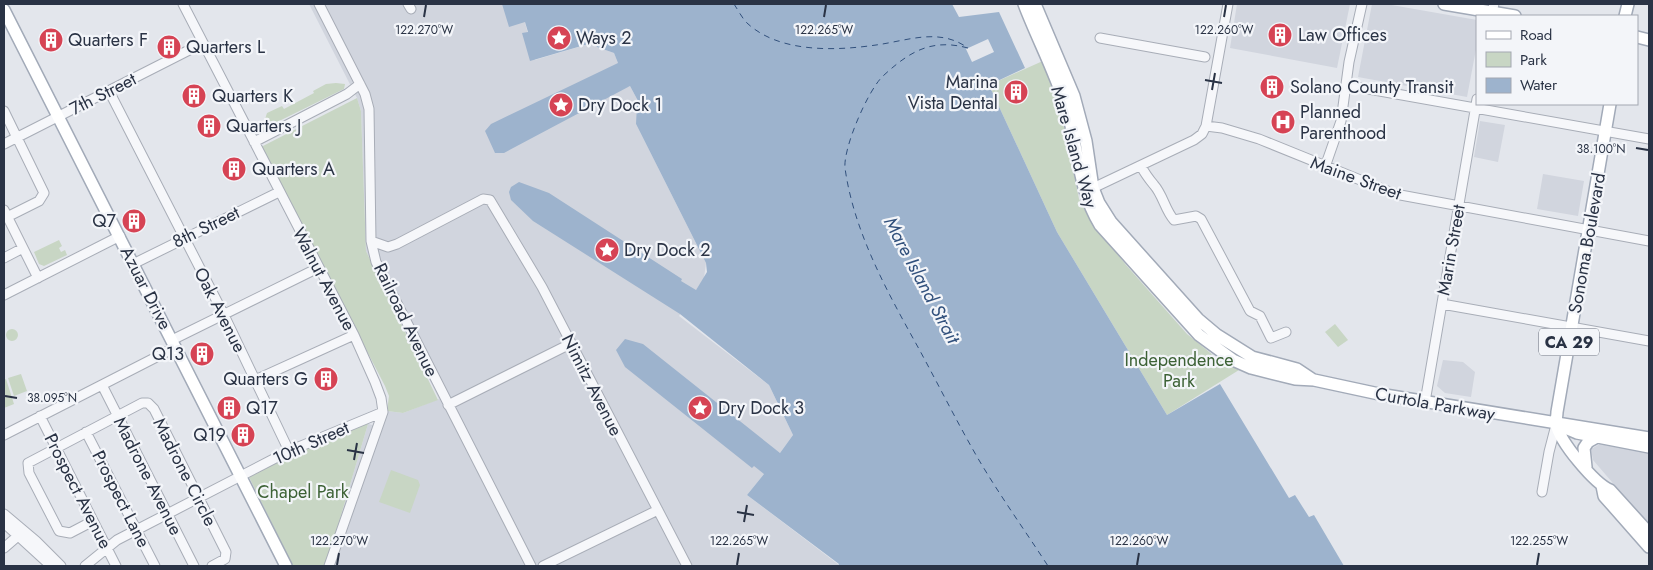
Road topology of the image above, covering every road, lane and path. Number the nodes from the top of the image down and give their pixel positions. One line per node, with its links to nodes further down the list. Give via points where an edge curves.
1 (183, 4): 12 (street, Walnut Avenue)
2 (319, 4): 14 (street, Railroad Avenue)
3 (1024, 4): 30 (main road, Mare Island Way, via 1066,107)
4 (1036, 4): 30 (main road, Mare Island Way, via 1074,96 1086,141)
5 (1228, 4): 22 (street)
6 (1362, 4): 15 (street)
7 (1444, 4): 9 (main road)
8 (4, 10): 21 (main road, Azuar Drive)
9 (1492, 11): 10 (main road)
10 (1510, 15)
11 (1100, 38): 13 (street)
12 (203, 43): 16 (street, 7th Street); 26 (street, Walnut Avenue)
13 (1205, 57)
14 (360, 84): 26 (street, via 347,94); 37 (street, Railroad Avenue, via 369,115)
15 (1346, 84): 17 (street); 29 (street, via 1339,129)
16 (109, 91): 21 (street, 7th Street); 36 (street, Oak Avenue)
17 (1476, 103): 32 (street, Marin Street)
18 (1485, 105): 23 (street)
19 (1610, 105): 23 (main road, Sonoma Boulevard / CA 29)
20 (4, 111): 24 (street)
21 (59, 116): 24 (street, 7th Street); 35 (main road, Azuar Drive)
22 (1206, 126): 28 (street, via 1194,140); 29 (street, Maine Street, via 1252,137)
23 (1606, 131): 25 (street); 34 (main road, Sonoma Boulevard / CA 29)
24 (17, 137): 27 (street, 7th Street); 33 (street, via 44,193 39,201)
25 (1649, 139)
26 (254, 142): 31 (street, Walnut Avenue)
27 (4, 144)
28 (1141, 166): 30 (street); 48 (street, via 1174,220 1196,216 1201,219 1250,311 1260,316 1271,338)
29 (1325, 167): 32 (street, Maine Street, via 1395,194)
30 (1088, 190): 53 (main road, Mare Island Way, via 1100,225 1199,335)
31 (279, 192): 36 (street, 8th Street); 42 (street, Walnut Avenue)
32 (1459, 205): 34 (street, Maine Street); 45 (street, Marin Street)
33 (6, 214): 39 (street)
34 (1588, 230): 38 (street, Maine Street); 47 (main road, Sonoma Boulevard / CA 29)
35 (120, 236): 41 (main road, Azuar Drive); 43 (street)
36 (184, 238): 41 (street, 8th Street); 46 (street, Oak Avenue)
37 (371, 241): 52 (street, Nimitz Avenue, via 388,247 483,200 490,200 542,287); 57 (street, Railroad Avenue, via 381,272)
38 (1649, 241)
39 (23, 248): 40 (street); 43 (street)
40 (4, 258)
41 (134, 264): 51 (main road, Azuar Drive)
42 (318, 268): 46 (street); 49 (street, Walnut Avenue)
43 (38, 278): 44 (street)
44 (4, 295)
45 (1442, 304): 47 (street); 56 (street, Marin Street)
46 (224, 315): 51 (street); 54 (street, Oak Avenue)
47 (1572, 328): 50 (street); 61 (main road, Sonoma Boulevard / CA 29)
48 (1286, 332)
49 (354, 334): 54 (street); 58 (street, Walnut Avenue, via 381,398)
50 (1649, 341)
51 (174, 344): 55 (street); 70 (main road, Azuar Drive)
52 (570, 344): 57 (street); 74 (street, Nimitz Avenue)
53 (1236, 355): 56 (main road, Curtola Parkway, via 1297,369 1314,380)
54 (255, 380): 68 (street, Oak Avenue)
55 (102, 385): 59 (street); 60 (street, Madrone Avenue)
56 (1425, 402): 61 (main road, Curtola Parkway)
57 (448, 405): 94 (street, Railroad Avenue)
58 (383, 412): 68 (street, 10th Street); 93 (street)
59 (40, 416): 63 (street); 67 (street, Prospect Avenue)
60 (117, 416): 62 (street); 73 (street, Madrone Circle, via 142,403 151,405); 76 (street, Madrone Avenue)
61 (1556, 424): 64 (main road, Curtola Parkway); 65 (main road, Curtola Parkway, via 1574,424); 69 (main road); 72 (street)
62 (86, 432): 67 (street); 79 (street, Prospect Lane)
63 (4, 435)
64 (1597, 437): 66 (main road, Curtola Parkway); 69 (main road, via 1584,448)
65 (1649, 438)
66 (1649, 447)
67 (56, 448): 77 (street, Prospect Avenue); 77 (street, via 28,463 33,481 59,531 70,533)
68 (289, 451): 70 (street, 10th Street)
69 (1586, 468): 71 (main road)
70 (242, 477): 73 (street, 10th Street); 92 (main road, Azuar Drive)
71 (1602, 486): 80 (main road, via 1610,490); 83 (main road, via 1604,496)
72 (1542, 492)
73 (199, 498): 76 (street, 10th Street); 91 (street, Madrone Circle, via 227,555 225,560)
74 (658, 510): 95 (street); 96 (street, Nimitz Avenue)
75 (4, 514): 86 (street)
76 (168, 514): 79 (street, 10th Street); 90 (street, Madrone Avenue)
77 (93, 521): 82 (street, Prospect Avenue)
78 (4, 523): 81 (street)
79 (136, 530): 82 (street, 10th Street); 89 (street, Prospect Lane)
80 (1649, 533)
81 (19, 535): 84 (street); 85 (street)
82 (106, 547): 87 (street, 10th Street); 88 (street, Prospect Avenue)
83 (1649, 547)
84 (4, 548)
85 (51, 566)
86 (61, 566)
87 (86, 566)
88 (116, 566)
89 (155, 566)
90 (194, 566)
91 (212, 566)
92 (286, 566)
93 (329, 566)
94 (531, 566)
95 (543, 566)
96 (687, 566)

